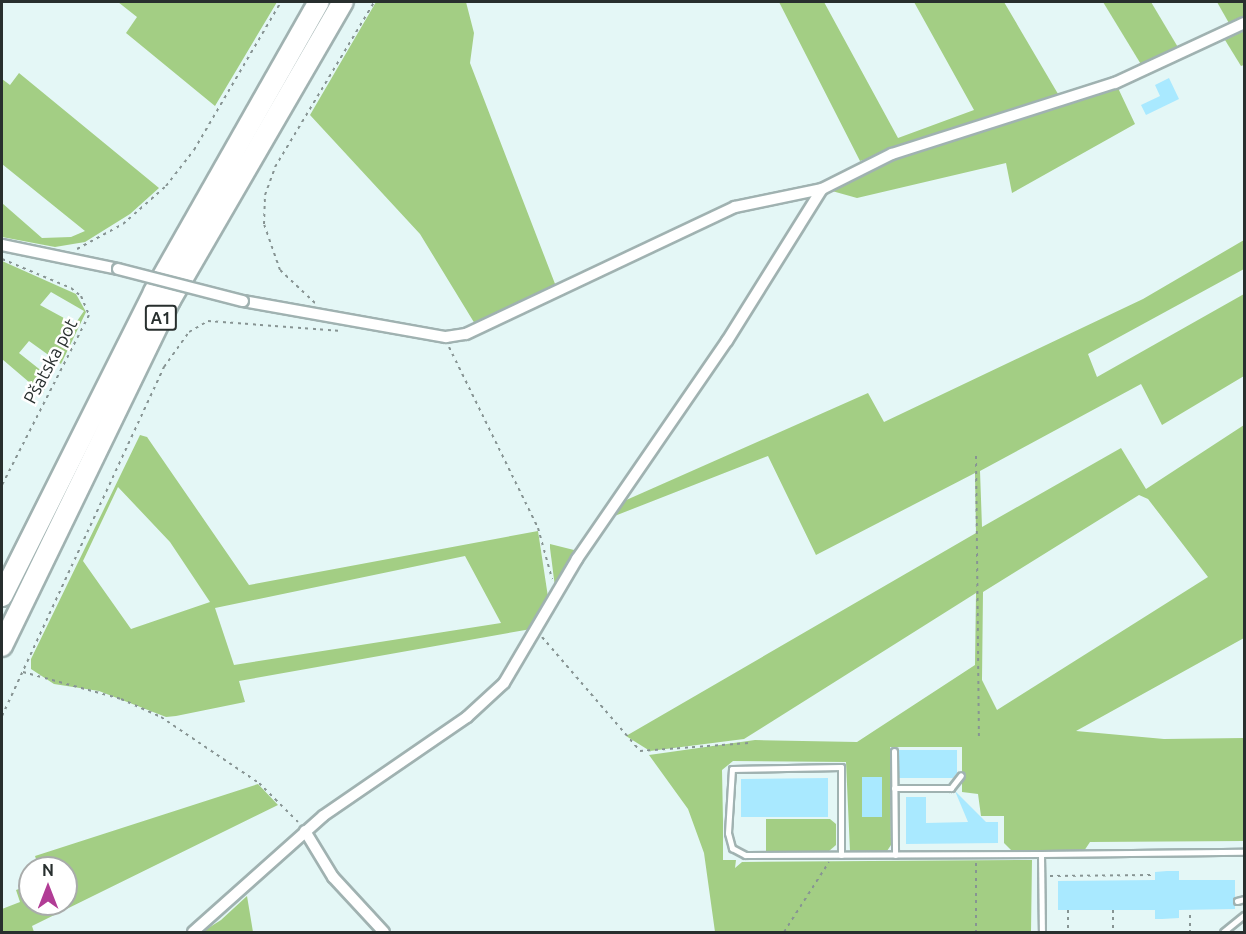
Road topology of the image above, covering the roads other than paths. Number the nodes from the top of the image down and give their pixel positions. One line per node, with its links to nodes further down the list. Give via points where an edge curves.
1 (319, 2): 6 (highway, A1, via 154,292)
2 (343, 2): 7 (highway, A1, via 170,300)
3 (1245, 23): 4 (street, via 1105,88 892,154)
4 (822, 189): 5 (street, bridge, via 735,207 496,324 446,338 243,301 64,256); 11 (street, via 727,341 550,603 504,683 474,711)
5 (2, 245)
6 (2, 596)
7 (2, 646)
8 (894, 751): 10 (lane)
9 (961, 775): 10 (lane, via 951,788)
10 (894, 788): 15 (lane)
11 (306, 831): 19 (street); 20 (street, via 333,877)
12 (1245, 852): 13 (lane)
13 (1041, 854): 15 (lane); 21 (lane)
14 (842, 855): 14 (lane, via 841,767 732,769 727,791 732,848 745,855); 15 (lane)
15 (895, 855)
16 (1245, 899): 17 (lane)
17 (1237, 901)
18 (1245, 915): 22 (lane)
19 (193, 933)
20 (384, 933)
21 (1042, 933)
22 (1223, 933)

